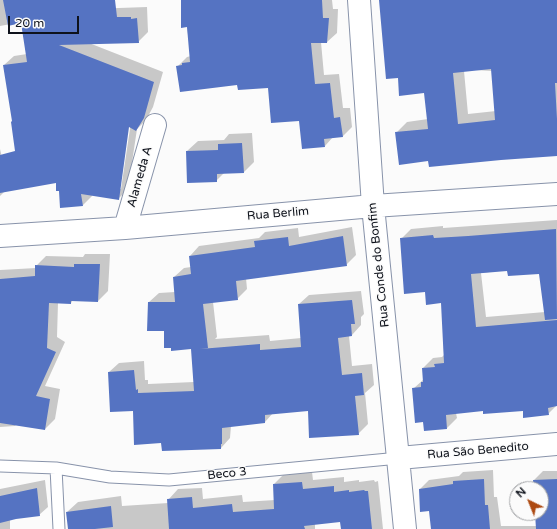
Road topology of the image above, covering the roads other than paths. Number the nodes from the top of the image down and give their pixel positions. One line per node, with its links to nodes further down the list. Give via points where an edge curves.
1 (359, 0): 4 (street, Rua Conde do Bonfim)
2 (156, 125): 5 (street, Alameda A)
3 (557, 194): 4 (street, Rua Berlim)
4 (373, 206): 5 (street, Rua Berlim); 8 (street, Rua Conde do Bonfim)
5 (125, 228): 6 (street, Rua Berlim)
6 (0, 236)
7 (557, 444): 8 (street, Rua São Benedito)
8 (399, 458): 10 (lane, Beco 3, via 169,480 110,477); 12 (street, Rua Conde do Bonfim)
9 (0, 466): 10 (lane, Beco 3)
10 (56, 468): 11 (lane)
11 (59, 529)
12 (405, 529)

